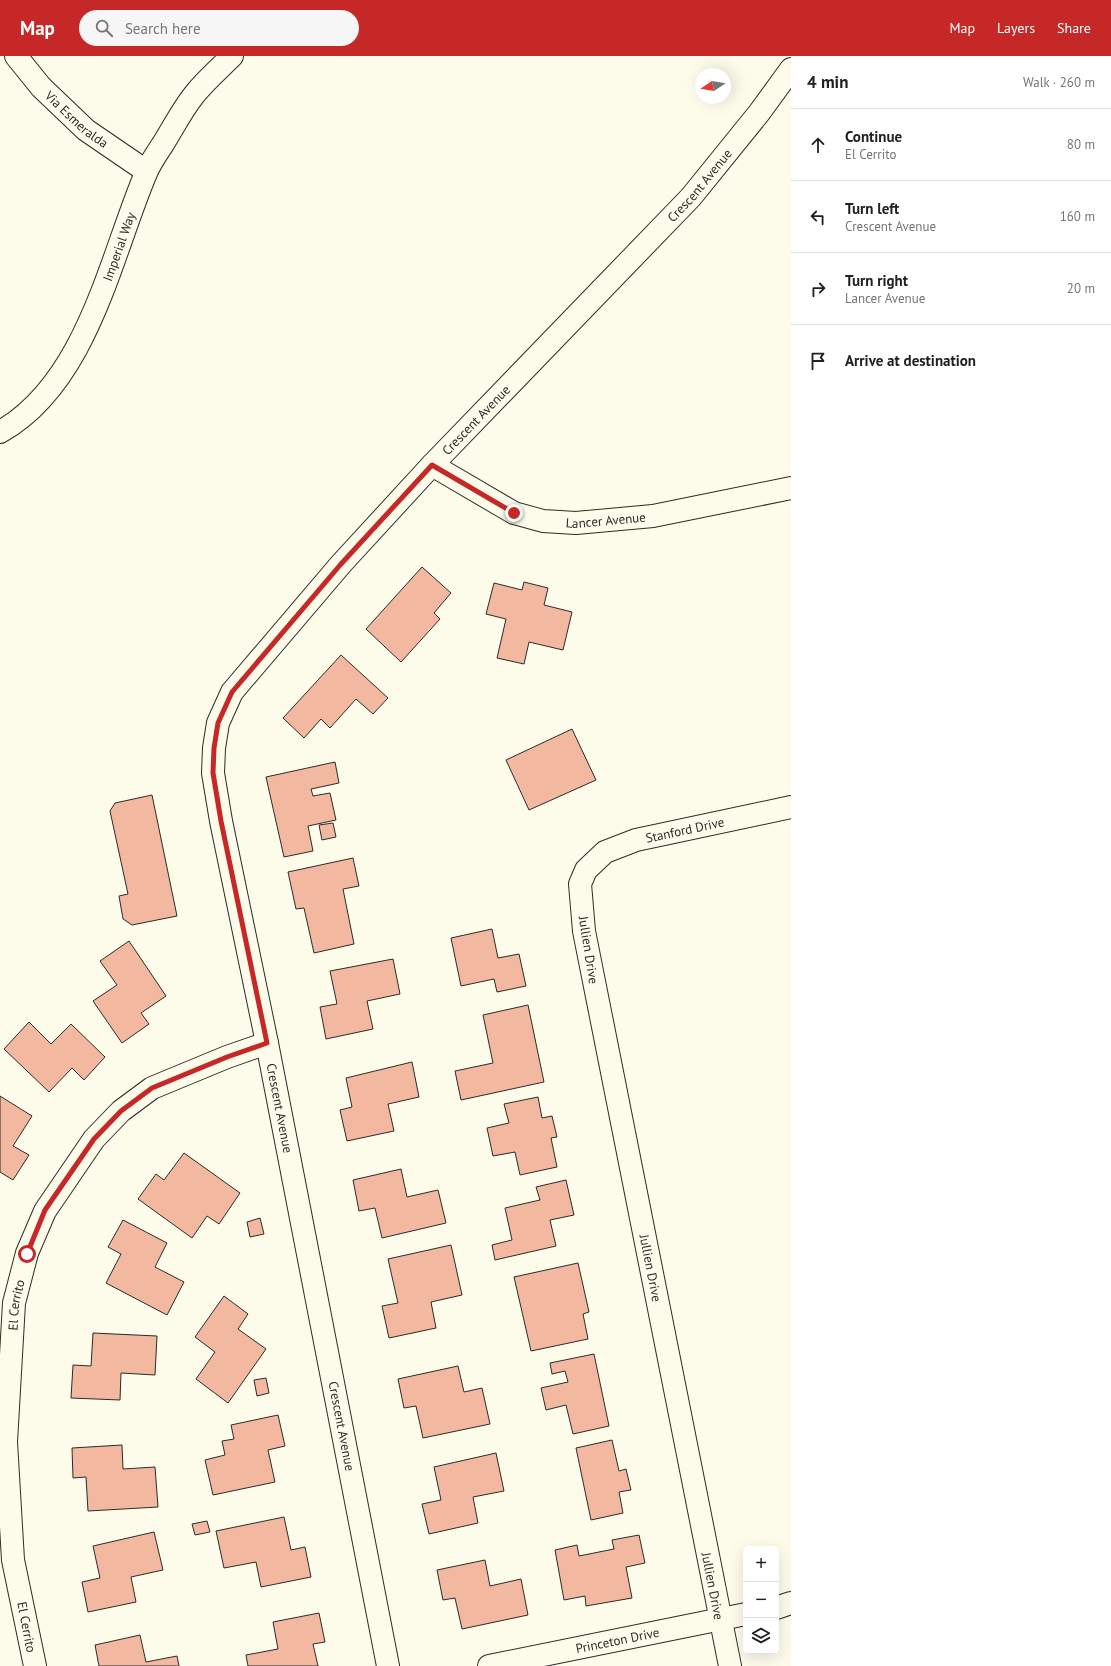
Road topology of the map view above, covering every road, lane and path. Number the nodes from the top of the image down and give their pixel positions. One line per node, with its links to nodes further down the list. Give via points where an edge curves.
1 (16, 56): 4 (street, Via Esmeralda, via 41,87 86,130)
2 (232, 56): 4 (street, Imperial Way, via 193,96)
3 (791, 69): 6 (street, Crescent Avenue, via 760,113 691,197)
4 (146, 171): 5 (street, Imperial Way, via 86,331 67,364 44,395 25,415)
5 (0, 432)
6 (432, 465): 7 (street, Lancer Avenue, via 514,513 543,521 576,523 653,516); 10 (street, Crescent Avenue, via 341,564 232,692 218,723 213,773)
7 (791, 488)
8 (791, 807): 9 (street, Stanford Drive, via 636,840 605,852)
9 (586, 870): 14 (street, Jullien Drive, via 580,884 584,931)
10 (267, 1043): 15 (street, El Cerrito, via 152,1088 121,1111 94,1139 45,1210 27,1254 14,1303 6,1442 13,1560); 16 (street, Crescent Avenue)
11 (791, 1603): 12 (street)
12 (779, 1607)
13 (743, 1615): 14 (street, Princeton Drive)
14 (720, 1619): 17 (street, Princeton Drive); 18 (street, Jullien Drive)
15 (34, 1666)
16 (388, 1666)
17 (489, 1666)
18 (730, 1666)

